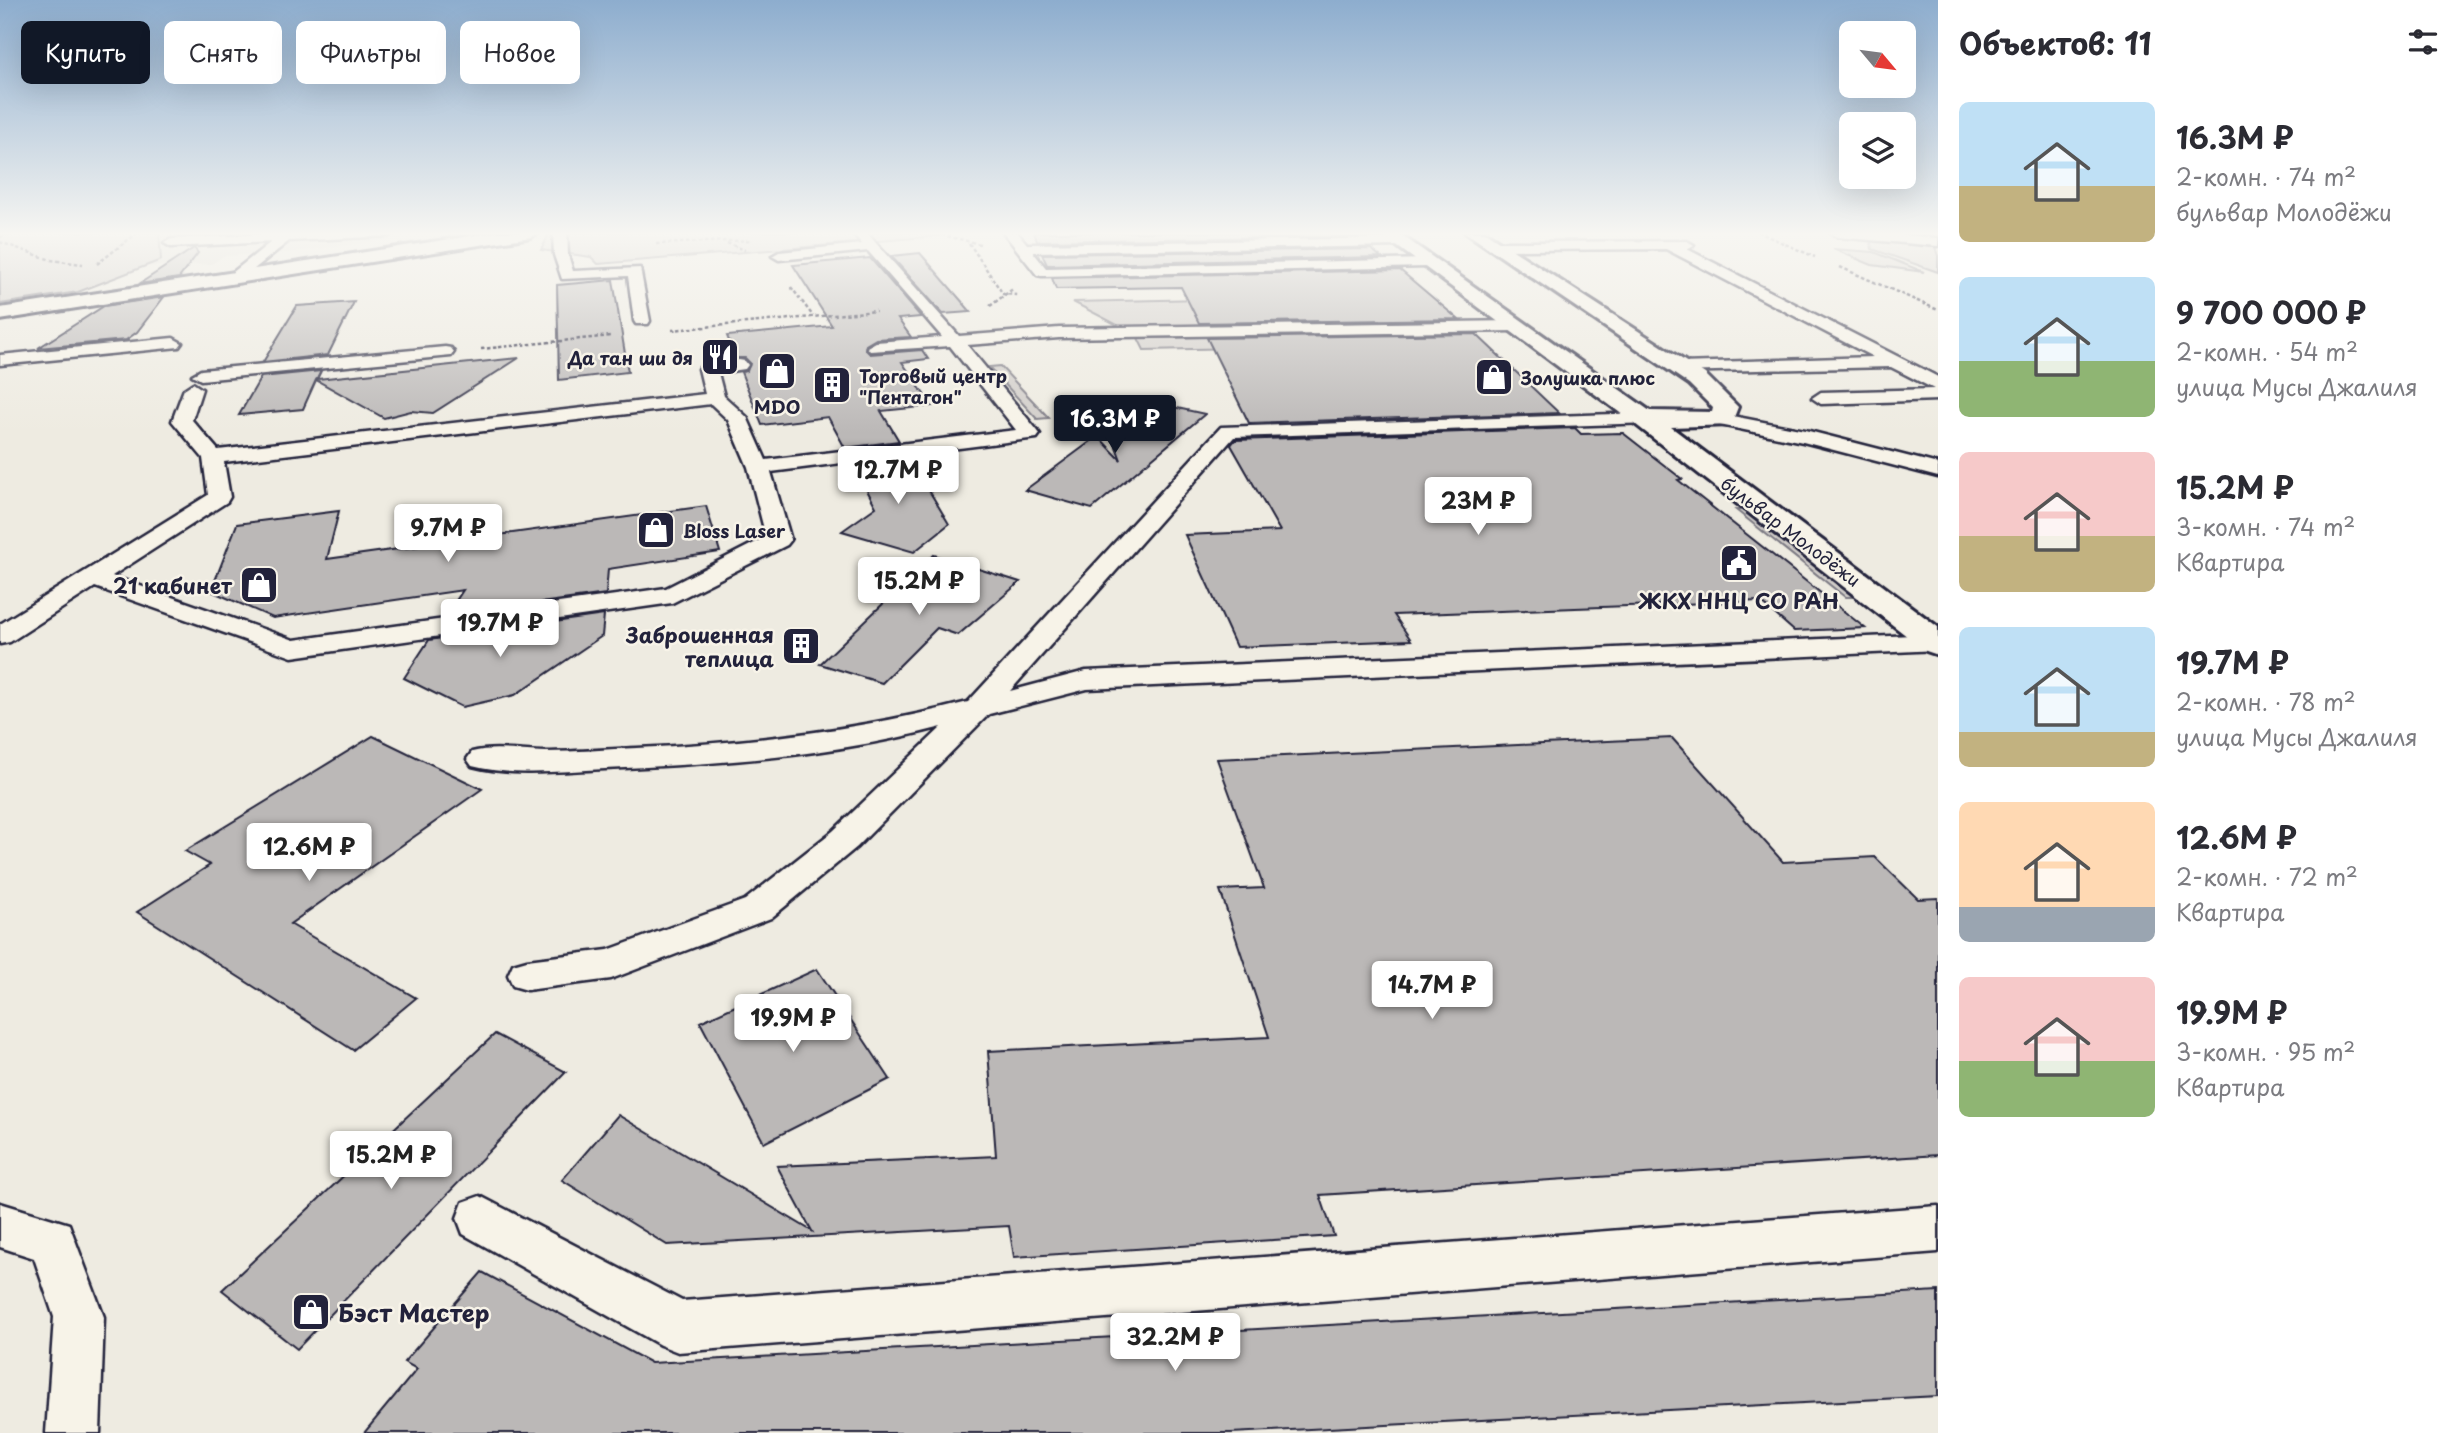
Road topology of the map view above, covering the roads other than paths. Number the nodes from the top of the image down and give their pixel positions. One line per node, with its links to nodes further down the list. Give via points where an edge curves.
1 (101, 299): 7 (street)
2 (639, 299): 8 (lane)
3 (919, 299): 10 (lane)
4 (1477, 299): 9 (street, бульвар Молодёжи)
5 (1575, 299): 17 (street)
6 (1781, 299): 15 (lane)
7 (0, 314)
8 (642, 321)
9 (1514, 326): 10 (lane, via 1059,333); 22 (street, бульвар Молодёжи)
10 (954, 340): 12 (lane); 25 (lane, via 1030,434)
11 (173, 342): 14 (lane)
12 (876, 346)
13 (445, 352): 24 (lane, via 197,382 182,421)
14 (0, 360)
15 (1894, 362): 17 (lane); 18 (lane)
16 (739, 365): 20 (lane, via 708,369)
17 (1680, 369): 23 (street, via 1727,407)
18 (1938, 384)
19 (1938, 394): 21 (lane)
20 (715, 398): 24 (lane); 25 (lane, via 737,416)
21 (1821, 398)
22 (1644, 419): 23 (street); 29 (street, бульвар Молодёжи); 30 (lane, via 1228,431)
23 (1722, 419): 26 (lane)
24 (213, 457): 27 (lane, via 219,497)
25 (759, 467): 27 (lane, via 779,540 672,595 292,649)
26 (1938, 471)
27 (92, 577): 28 (lane)
28 (0, 636)
29 (1937, 643): 30 (lane, via 1086,680)
30 (979, 708): 31 (lane, via 911,726 799,745 684,756 545,762); 32 (lane, via 845,839 758,909 611,964)
31 (483, 759)
32 (527, 975)
33 (480, 1218): 35 (lane, via 678,1327)
34 (0, 1225): 36 (lane, via 52,1240 79,1317)
35 (1938, 1229)
36 (73, 1433)

